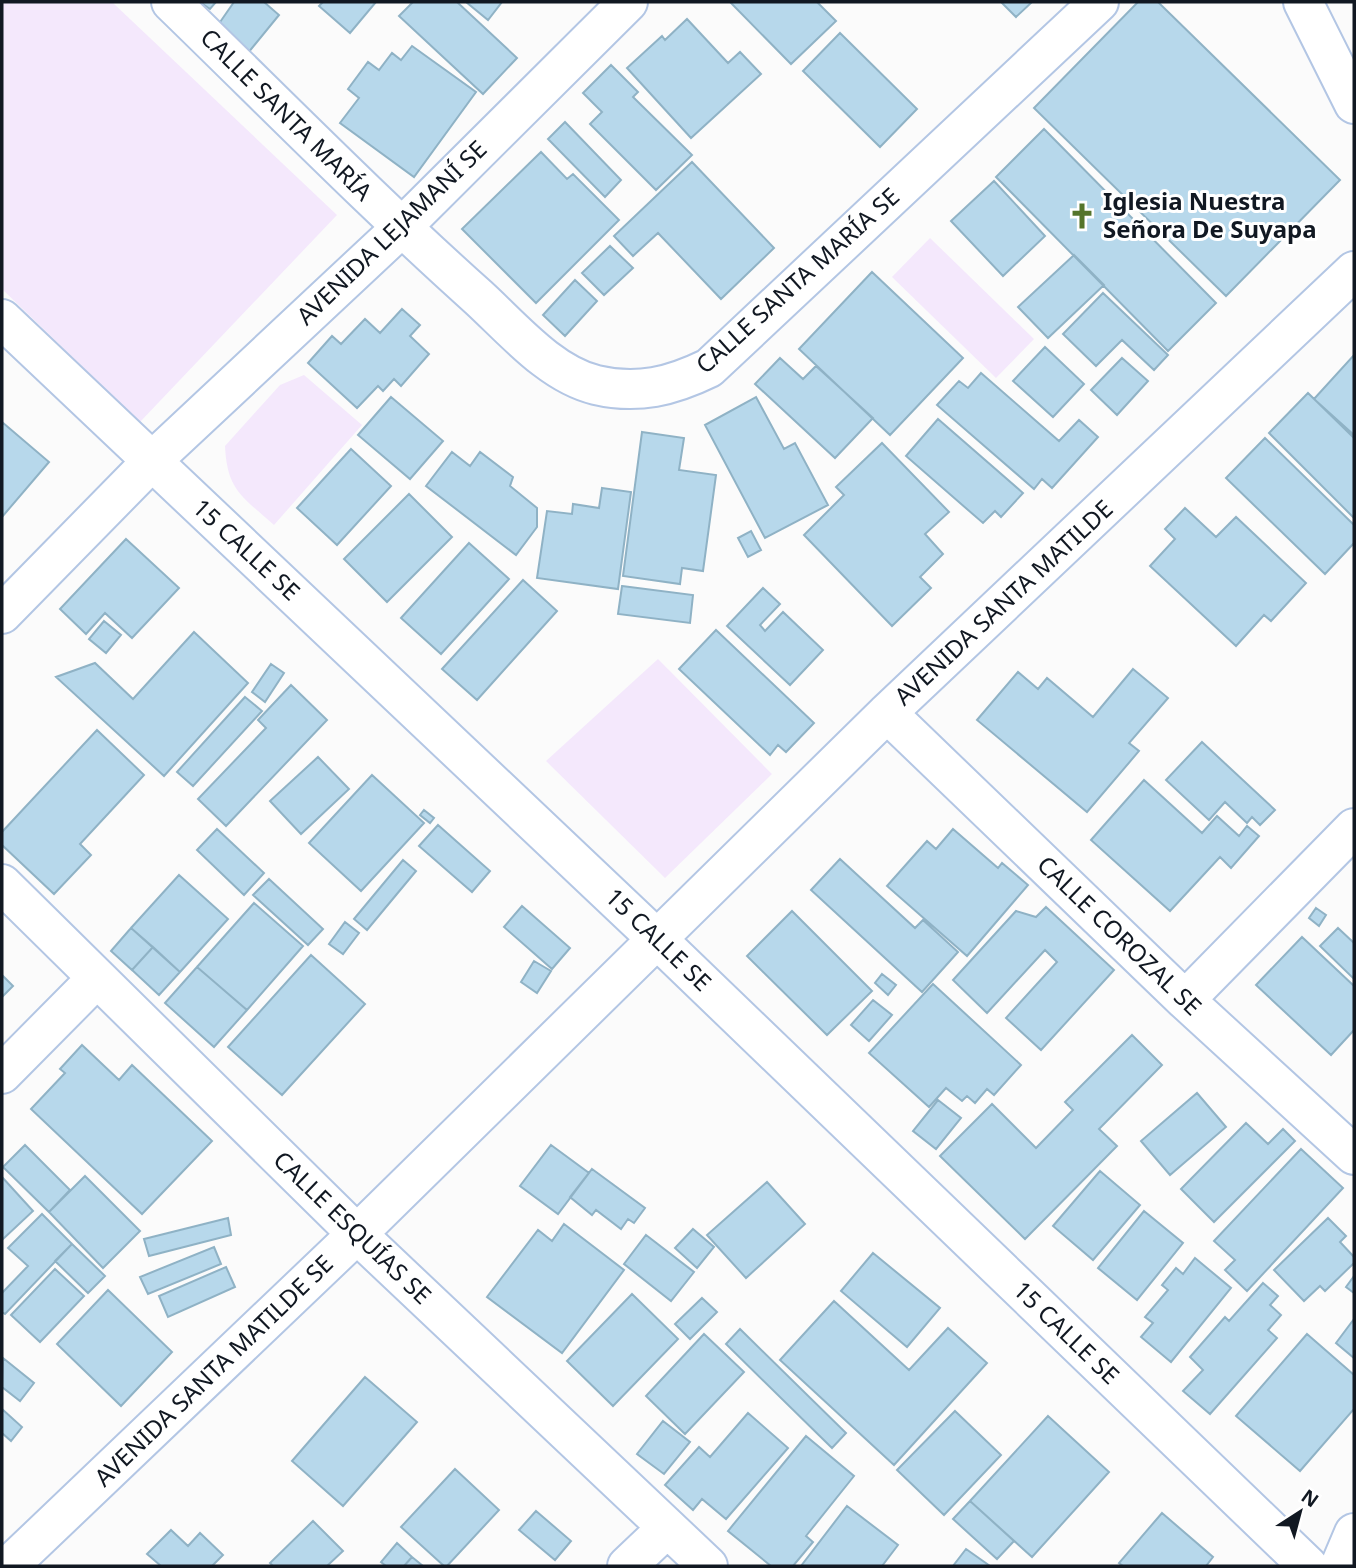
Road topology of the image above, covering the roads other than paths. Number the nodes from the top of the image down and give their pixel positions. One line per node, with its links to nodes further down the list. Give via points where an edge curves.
1 (171, 2): 6 (street, CALLE SANTA MARÍA)
2 (628, 2): 6 (street, AVENIDA LEJAMANÍ SE)
3 (1099, 2): 6 (street, CALLE SANTA MARÍA SE, via 709,368 676,385 637,390 595,385 552,364)
4 (1303, 2): 5 (street)
5 (1354, 104)
6 (401, 228): 9 (street, AVENIDA LEJAMANÍ SE)
7 (1354, 271): 11 (street, AVENIDA SANTA MATILDE)
8 (2, 319): 9 (street, 15 CALLE SE)
9 (152, 461): 10 (street, AVENIDA LEJAMANÍ SE); 14 (street, 15 CALLE SE)
10 (2, 614)
11 (887, 713): 14 (street, AVENIDA SANTA MATILDE); 16 (street, CALLE COROZAL SE)
12 (1354, 828): 16 (street)
13 (2, 884): 15 (street, CALLE ESQUÍAS SE)
14 (658, 940): 19 (street, AVENIDA SANTA MATILDE SE); 25 (street, 15 CALLE SE)
15 (97, 978): 17 (street); 19 (street, CALLE ESQUÍAS SE)
16 (1185, 1000): 18 (street, CALLE COROZAL SE)
17 (2, 1074)
18 (1354, 1155)
19 (357, 1234): 20 (street, CALLE ESQUÍAS SE); 22 (street, AVENIDA SANTA MATILDE SE)
20 (667, 1528): 23 (street); 24 (street, CALLE ESQUÍAS SE)
21 (1354, 1533): 26 (street)
22 (9, 1566)
23 (627, 1566)
24 (708, 1566)
25 (1308, 1566)
26 (1340, 1566)

